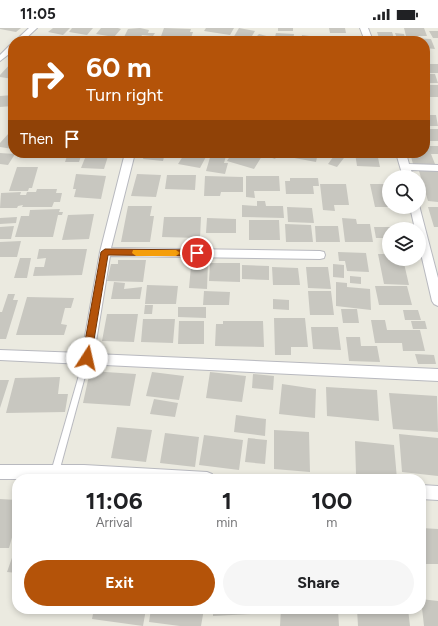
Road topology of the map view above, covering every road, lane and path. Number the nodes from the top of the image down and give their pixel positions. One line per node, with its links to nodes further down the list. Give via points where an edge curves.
1 (33, 28): 2 (street)
2 (24, 36)
3 (8, 51): 4 (street)
4 (0, 58)
5 (129, 158): 11 (street)
6 (402, 158): 7 (street)
7 (405, 167): 8 (street); 9 (street)
8 (438, 168)
9 (406, 170)
10 (417, 214): 13 (street)
11 (105, 252): 12 (street); 15 (street)
12 (320, 255)
13 (438, 301)
14 (0, 355): 15 (street)
15 (87, 358): 16 (street); 18 (lane)
16 (438, 375)
17 (0, 472): 18 (street)
18 (55, 472): 19 (street)
19 (119, 474)
20 (426, 492): 21 (street)
21 (438, 493)

